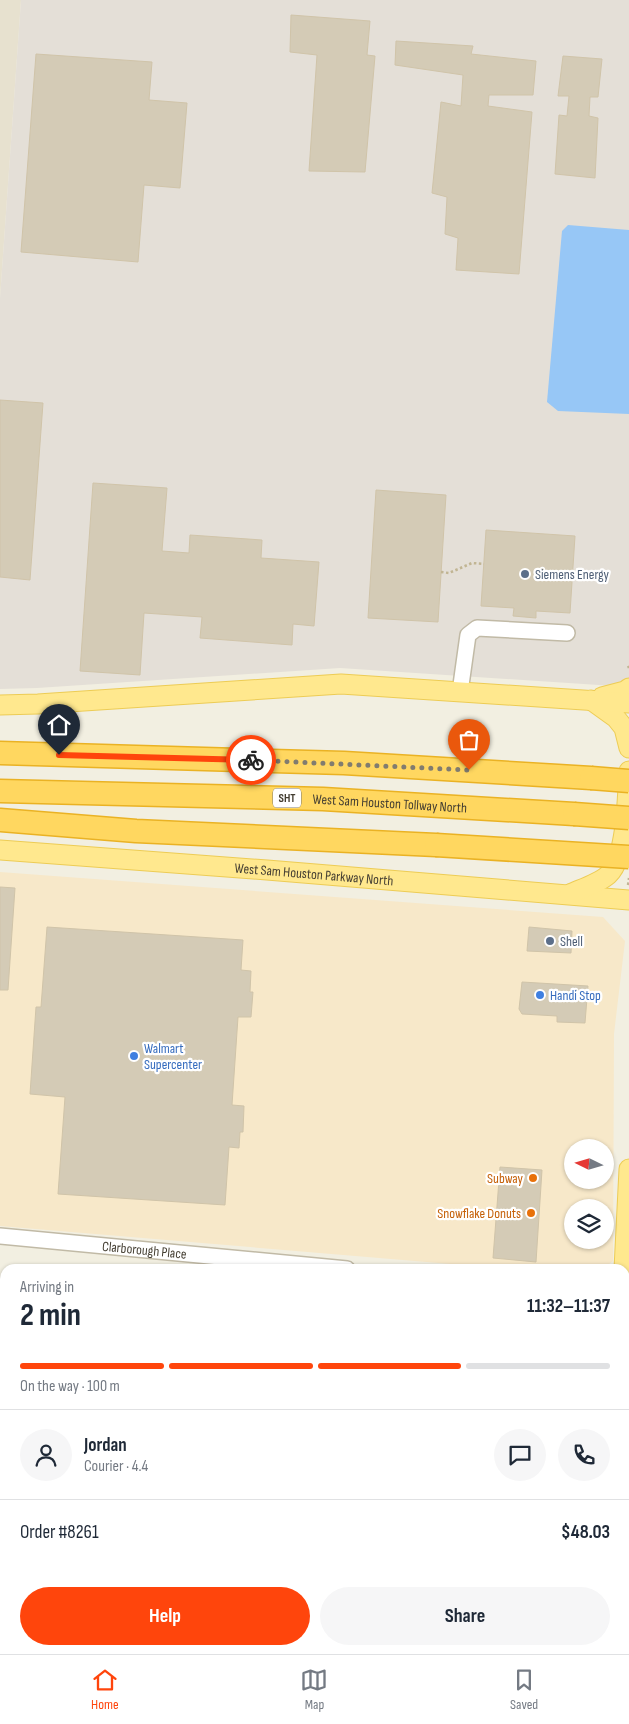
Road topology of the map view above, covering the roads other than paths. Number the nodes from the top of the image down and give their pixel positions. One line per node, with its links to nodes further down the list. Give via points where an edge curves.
1 (567, 633): 3 (street, via 477,628 468,635)
2 (629, 688): 4 (main road)
3 (460, 692): 4 (main road); 6 (main road, via 340,684)
4 (591, 700): 5 (main road); 7 (main road, via 624,728)
5 (629, 703)
6 (0, 705)
7 (629, 748)
8 (0, 754): 10 (highway, bridge, via 328,762)
9 (629, 771): 17 (main road, via 622,846 616,865 608,875)
10 (629, 781)
11 (0, 791): 12 (highway, West Sam Houston Tollway North / SHT, bridge, via 323,799)
12 (629, 818)
13 (0, 820): 15 (highway, bridge, via 136,831)
14 (0, 850): 17 (main road, West Sam Houston Parkway North)
15 (629, 857)
16 (629, 893): 17 (main road, West Sam Houston Parkway North)
17 (570, 894)
18 (629, 1169): 21 (main road)
19 (0, 1236): 20 (street, Clarborough Place)
20 (294, 1264)
21 (624, 1264)

